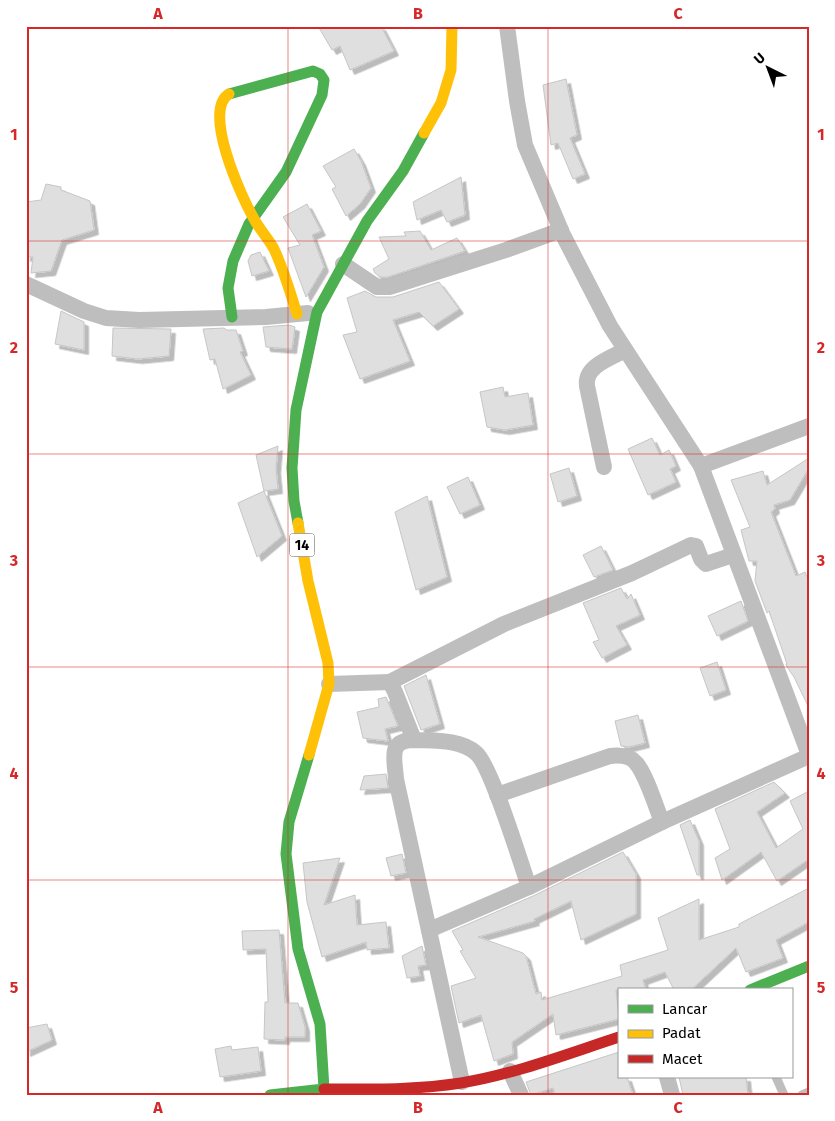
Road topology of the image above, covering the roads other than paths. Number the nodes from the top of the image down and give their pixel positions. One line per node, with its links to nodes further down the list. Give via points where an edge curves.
1 (452, 26): 5 (main road, 14, via 451,70 441,103 403,170 366,221)
2 (507, 26): 4 (street, via 525,145)
3 (253, 219): 3 (main road, via 229,163 221,125 221,102 231,93 307,71 320,73 325,84 322,95 278,186); 8 (main road, via 272,243); 9 (main road, via 230,276 228,288)
4 (561, 230): 5 (street, via 390,287 377,287); 10 (street)
5 (343, 264): 7 (main road, 14)
6 (26, 284): 9 (street, via 106,318)
7 (317, 312): 8 (street); 16 (main road, 14, via 296,410 292,468 294,501 308,581 328,662)
8 (297, 314): 9 (street)
9 (232, 317)
10 (625, 350): 12 (street); 13 (street, via 591,370 587,377)
11 (809, 426): 12 (street)
12 (701, 466): 14 (street)
13 (604, 467)
14 (733, 555): 15 (street, via 706,564 696,546 691,545 632,573 504,624); 18 (street)
15 (390, 682): 16 (street); 17 (street)
16 (328, 684): 30 (main road, 14, via 289,822 286,854 298,949 320,1024)
17 (414, 740): 19 (street, via 439,740 467,746 484,762); 22 (street, via 406,740 394,750 396,779)
18 (809, 756): 20 (street)
19 (496, 795): 20 (street, via 621,755 636,762 642,771); 21 (street)
20 (662, 822): 21 (street)
21 (529, 887): 22 (street)
22 (429, 930): 29 (street)
23 (809, 966): 24 (main road)
24 (756, 988)
25 (618, 1036): 26 (main road)
26 (510, 1071): 29 (main road); 34 (street)
27 (667, 1078): 35 (street)
28 (776, 1078): 36 (lane)
29 (462, 1082): 31 (main road)
30 (324, 1089): 31 (main road); 33 (main road)
31 (359, 1092)
32 (809, 1092): 37 (lane)
33 (270, 1095)
34 (521, 1095)
35 (672, 1095)
36 (784, 1095)
37 (802, 1095)

